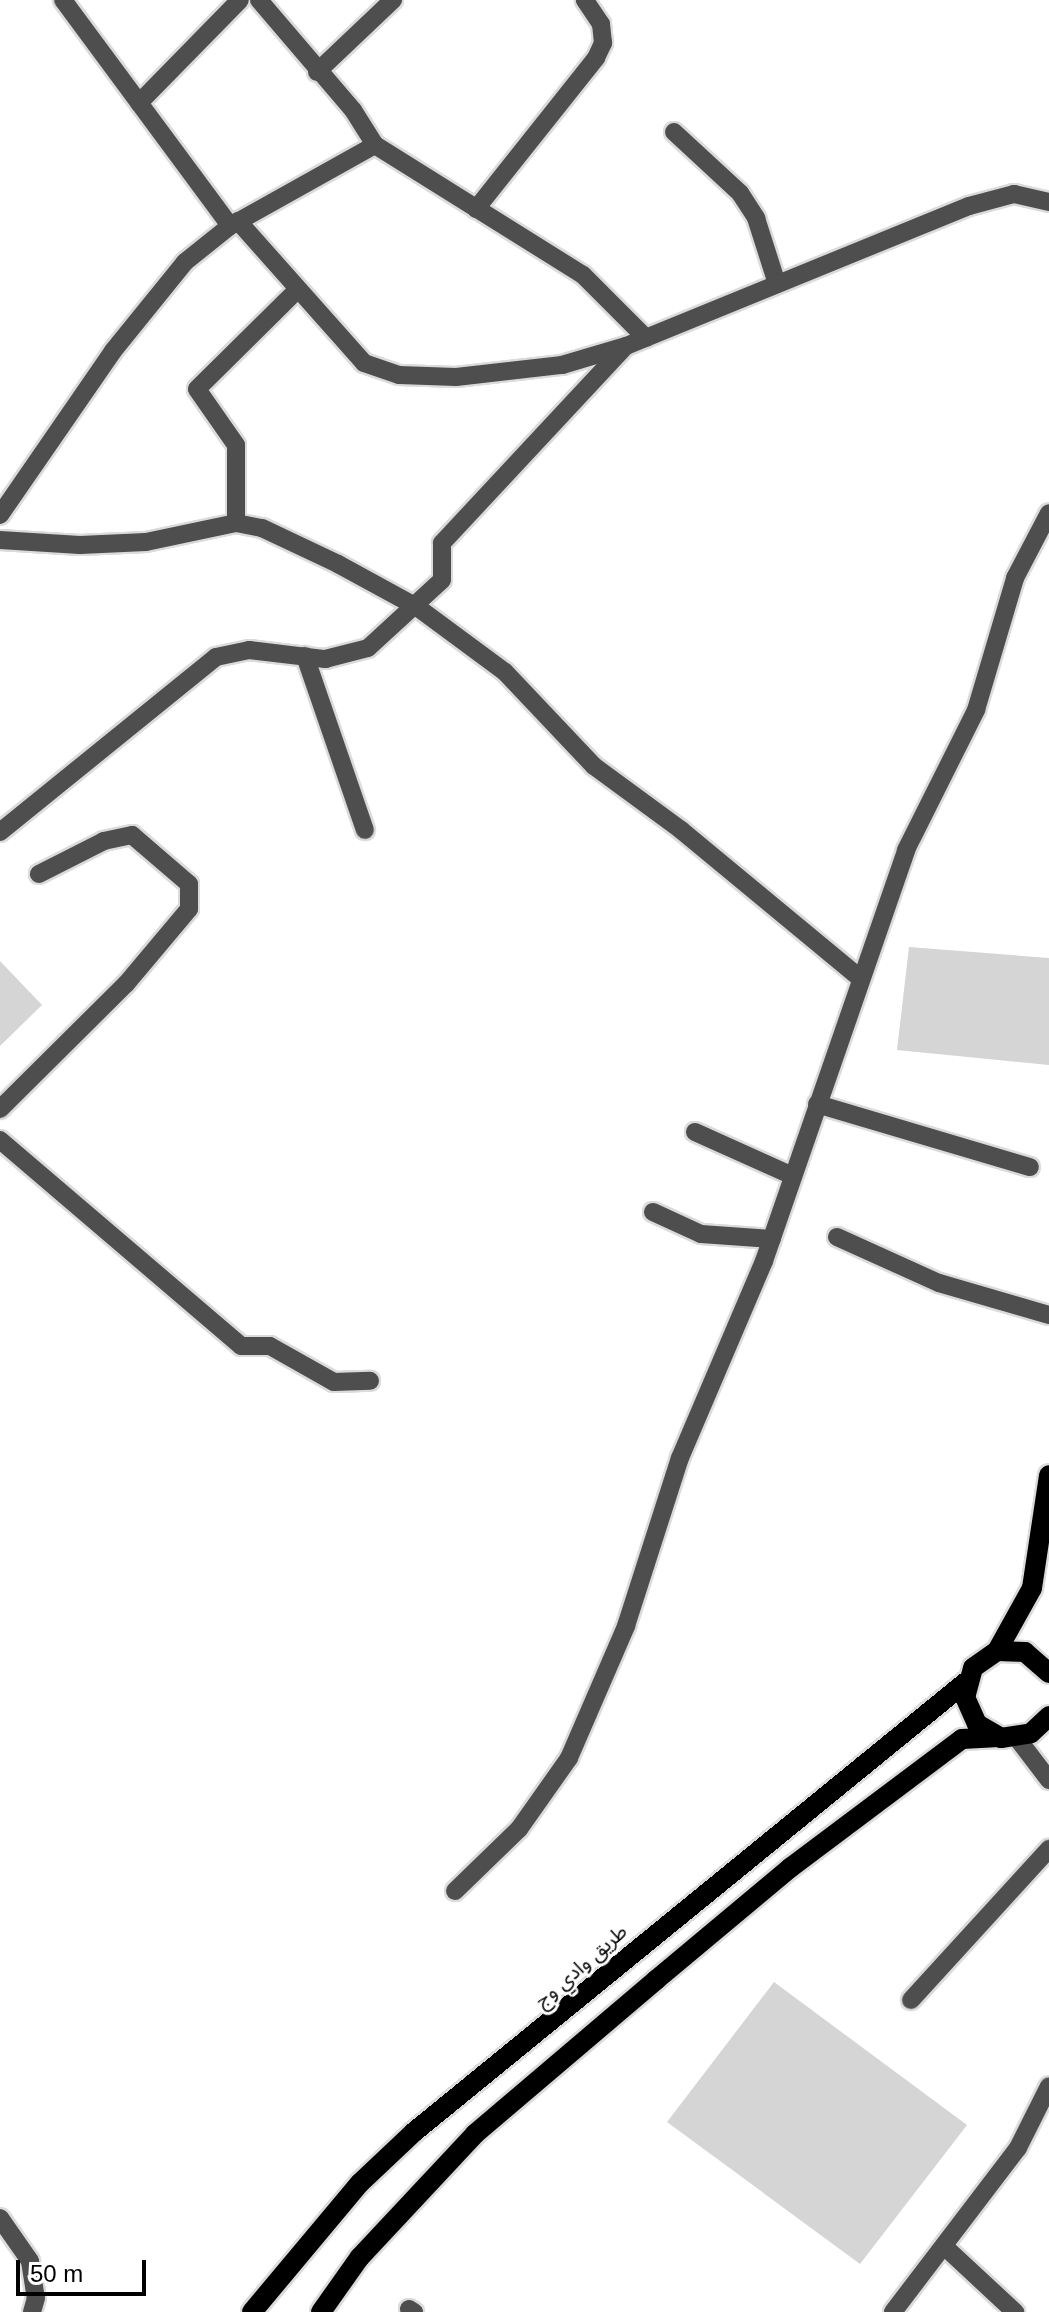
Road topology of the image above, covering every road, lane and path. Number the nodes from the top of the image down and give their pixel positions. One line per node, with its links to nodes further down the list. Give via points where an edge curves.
1 (63, 0): 7 (street)
2 (240, 0): 7 (street)
3 (259, 0): 6 (street)
4 (393, 0): 6 (street)
5 (585, 0): 11 (street, via 601,24 603,43 596,58)
6 (317, 72): 9 (street, via 353,110)
7 (139, 103): 12 (street)
8 (674, 132): 13 (street, via 740,193 756,218)
9 (375, 145): 11 (street); 12 (street)
10 (1049, 202): 13 (street, via 1014,194 969,206)
11 (476, 209): 15 (street, via 583,275)
12 (234, 224): 14 (street); 18 (street, via 185,262 113,351)
13 (777, 284): 15 (street)
14 (297, 290): 16 (street, via 364,363 399,375 456,377 562,365); 19 (street, via 197,389 236,445)
15 (646, 338): 16 (street)
16 (626, 346): 21 (street, via 442,543 442,580)
17 (1049, 513): 26 (street, via 1015,578 976,710 906,850)
18 (0, 515)
19 (236, 523): 20 (street, via 146,542); 21 (street, via 275,534)
20 (0, 540)
21 (417, 607): 22 (street, via 368,648 341,658); 26 (street, via 505,672 594,766 681,830)
22 (305, 656): 23 (street); 24 (street, via 249,650 216,657)
23 (365, 830)
24 (0, 832)
25 (39, 874): 28 (street, via 104,841 132,835 189,884 189,909 126,984)
26 (859, 977): 27 (street)
27 (817, 1104): 31 (street); 32 (street)
28 (0, 1109)
29 (695, 1132): 32 (street)
30 (0, 1140): 37 (street, via 241,1346 270,1346 334,1382)
31 (1030, 1167)
32 (793, 1176): 35 (street)
33 (653, 1212): 35 (street, via 701,1234)
34 (837, 1237): 36 (street, via 939,1283)
35 (772, 1239): 46 (street, via 680,1458 626,1626 569,1758 519,1829)
36 (1049, 1315)
37 (370, 1381)
38 (1049, 1475): 39 (main road, via 1032,1588)
39 (997, 1651): 40 (main road, via 1025,1652); 41 (main road, طريق وادي وج, via 973,1668)
40 (1049, 1673)
41 (966, 1682): 43 (main road, via 969,1711 977,1724); 53 (main road, طريق وادي وج, via 414,2132 360,2183)
42 (1049, 1716): 43 (main road)
43 (1008, 1738): 44 (street); 54 (main road, via 962,1739 790,1868 475,2134 360,2257)
44 (1049, 1780)
45 (1049, 1849): 47 (street)
46 (455, 1891)
47 (911, 2000)
48 (1049, 2086): 49 (street)
49 (1043, 2118): 51 (street)
50 (0, 2218): 52 (street, via 30,2261 36,2298)
51 (945, 2247): 55 (street); 56 (street)
52 (32, 2312)
53 (252, 2312)
54 (321, 2312)
55 (893, 2312)
56 (1015, 2312)

